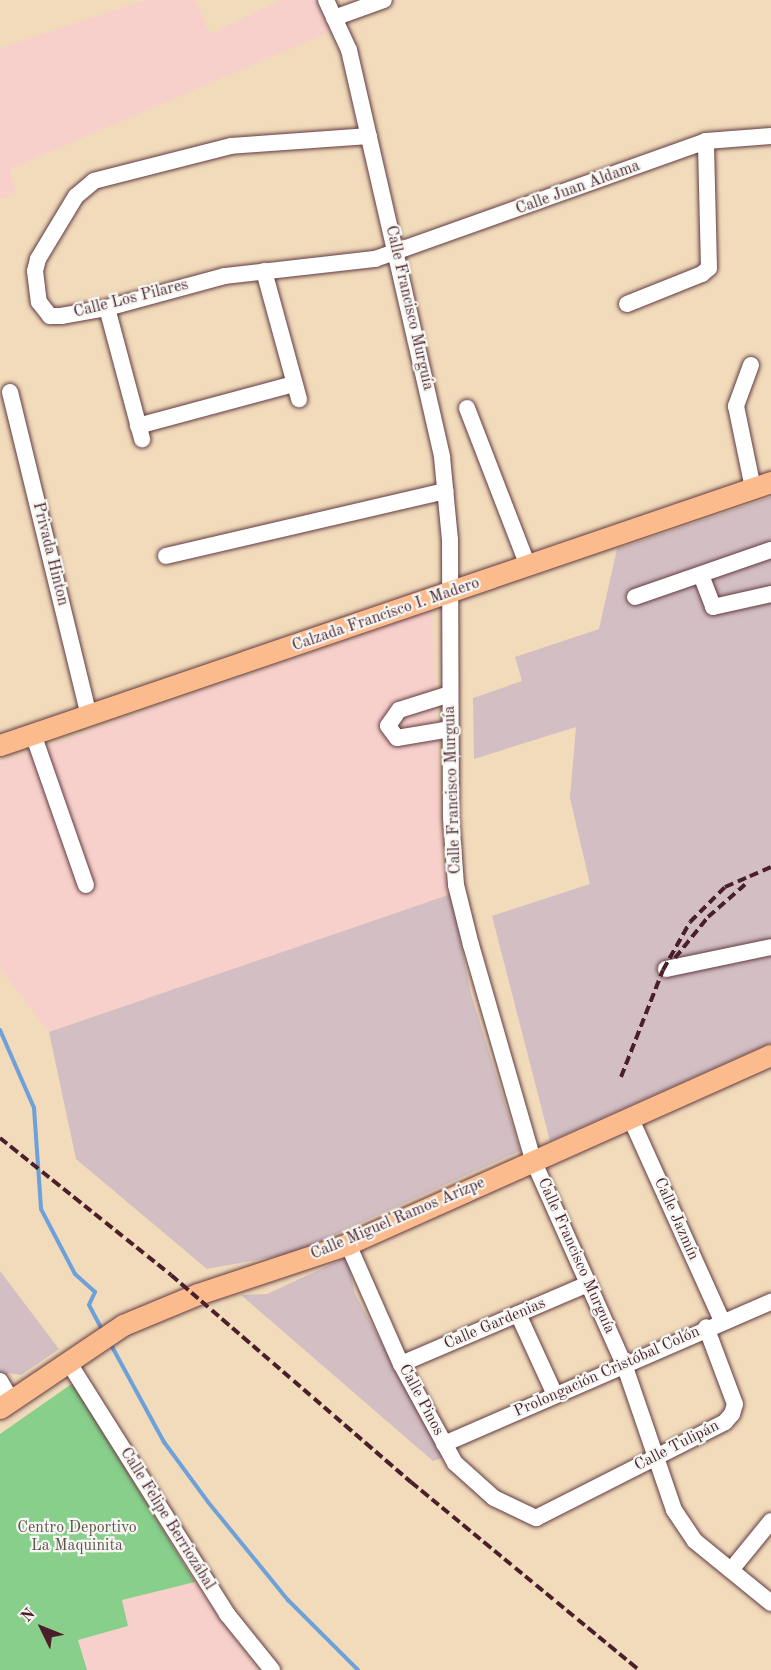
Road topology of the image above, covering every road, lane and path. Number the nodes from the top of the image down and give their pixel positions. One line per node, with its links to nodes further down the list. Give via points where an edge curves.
1 (326, 0): 3 (street, Calle Francisco Murguía)
2 (384, 0): 3 (street)
3 (334, 18): 5 (street, Calle Francisco Murguía, via 349,50)
4 (768, 133): 6 (street, Calle Juan Aldama)
5 (369, 136): 7 (street, Calle Francisco Murguía); 10 (street, Calle Los Pilares, via 231,146 94,181 76,196 44,247 35,271 36,283 39,302 50,316)
6 (706, 141): 7 (street, Calle Juan Aldama); 9 (street, via 709,268)
7 (397, 254): 8 (street, Calle Los Pilares); 15 (street, Calle Francisco Murguía)
8 (264, 271): 10 (street, Calle Los Pilares, via 195,283); 10 (street, via 297,391 140,433)
9 (627, 303)
10 (107, 308)
11 (751, 365): 14 (street, via 736,405)
12 (10, 392): 24 (street, Privada Hinton)
13 (467, 408): 18 (street)
14 (762, 485): 18 (main road, Calzada Francisco I. Madero)
15 (446, 491): 17 (street); 20 (street, Calle Francisco Murguía)
16 (771, 550): 19 (street)
17 (166, 556)
18 (528, 566): 20 (main road, Calzada Francisco I. Madero)
19 (701, 575): 21 (street, via 713,607); 22 (street)
20 (451, 593): 23 (street, Calle Francisco Murguía); 24 (main road, Calzada Francisco I. Madero)
21 (771, 594)
22 (635, 597)
23 (450, 694): 25 (street, Calle Francisco Murguía); 25 (street, via 399,710 388,726 397,738)
24 (89, 717): 26 (main road, Calzada Francisco I. Madero)
25 (450, 729): 33 (street, Calle Francisco Murguía, via 456,885)
26 (33, 734): 27 (main road, Calzada Francisco I. Madero); 28 (street)
27 (0, 745)
28 (86, 885)
29 (771, 947): 30 (street)
30 (666, 969)
31 (771, 1055): 32 (main road, Calle Miguel Ramos Arizpe)
32 (630, 1117): 33 (main road, Calle Miguel Ramos Arizpe); 38 (street, Calle Jazmín)
33 (533, 1160): 34 (main road, Calle Miguel Ramos Arizpe); 35 (street, Calle Francisco Murguía)
34 (348, 1244): 40 (main road, Calle Miguel Ramos Arizpe, via 198,1294 123,1325); 41 (street, Calle Pinos)
35 (588, 1284): 37 (street, Calle Gardenias); 42 (street, Calle Francisco Murguía)
36 (771, 1302): 38 (street, Prolongación Cristóbal Colón)
37 (519, 1314): 41 (street, Calle Gardenias); 44 (street)
38 (722, 1321): 39 (street, Prolongación Cristóbal Colón)
39 (706, 1327): 42 (street, Prolongación Cristóbal Colón); 47 (street, Calle Tulipán, via 735,1404 732,1414 725,1422)
40 (69, 1363): 45 (main road, Calle Miguel Ramos Arizpe); 52 (street, Calle Felipe Berriozábal, via 227,1614)
41 (401, 1364): 46 (street, Calle Pinos)
42 (624, 1364): 44 (street, Prolongación Cristóbal Colón); 47 (street, Calle Francisco Murguía)
43 (0, 1381): 45 (street)
44 (555, 1395): 46 (street, Prolongación Cristóbal Colón)
45 (5, 1404)
46 (444, 1444): 48 (street, Calle Pinos, via 455,1463 479,1487 509,1508)
47 (658, 1455): 48 (street, Calle Tulipán); 50 (street, Calle Francisco Murguía, via 681,1525)
48 (536, 1518)
49 (771, 1521): 50 (street)
50 (731, 1570): 51 (street, Calle Francisco Murguía)
51 (771, 1603)
52 (272, 1670)

